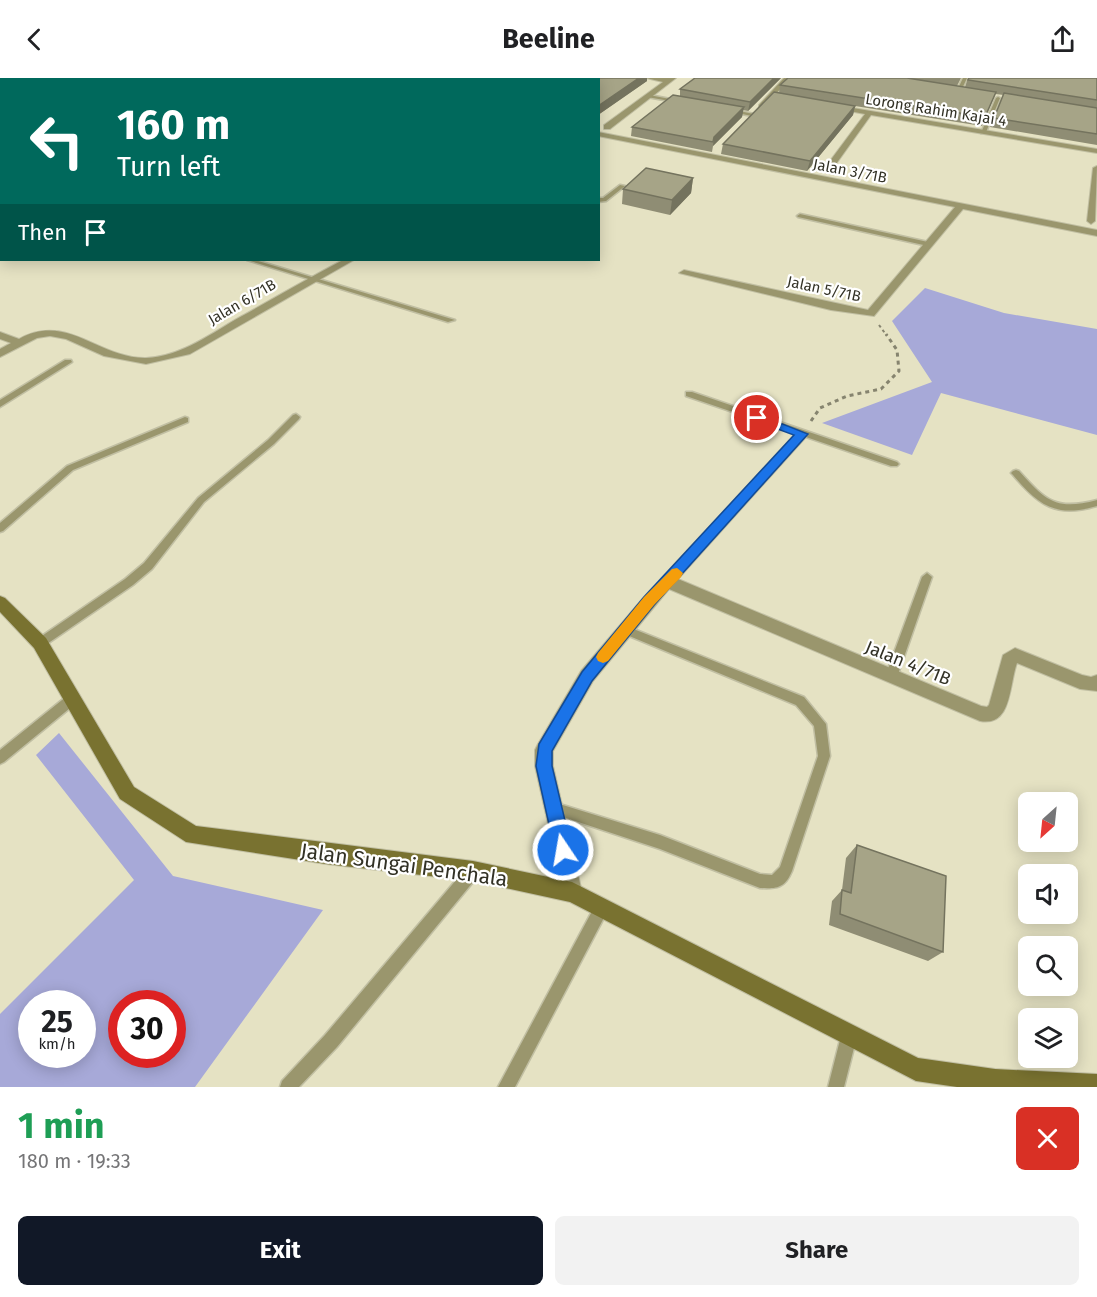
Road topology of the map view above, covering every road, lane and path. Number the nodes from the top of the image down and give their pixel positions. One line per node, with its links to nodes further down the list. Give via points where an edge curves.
1 (649, 78): 4 (street)
2 (788, 78): 9 (street)
3 (965, 78): 6 (lane)
4 (671, 80): 8 (street)
5 (946, 90): 6 (street)
6 (958, 92): 7 (street)
7 (968, 94)
8 (649, 96): 14 (lane); 20 (street)
9 (770, 97): 11 (street); 18 (street)
10 (988, 97): 12 (street)
11 (780, 98)
12 (998, 98): 13 (street); 21 (lane)
13 (1009, 100)
14 (691, 104)
15 (821, 105): 17 (street, Lorong Rahim Kajai 4)
16 (722, 109): 18 (lane)
17 (869, 113): 21 (street, Lorong Rahim Kajai 4); 25 (street)
18 (752, 115): 19 (street)
19 (745, 122)
20 (607, 127)
21 (982, 132): 23 (street, Lorong Rahim Kajai 4)
22 (600, 134): 28 (street, Jalan 3/71B)
23 (1097, 151)
24 (1097, 168): 30 (street)
25 (828, 170)
26 (622, 186): 27 (lane)
27 (600, 200)
28 (960, 206): 31 (street, Jalan 3/71B); 32 (street, Jalan 5/71B, via 950,223)
29 (800, 216): 32 (lane)
30 (1091, 221)
31 (1097, 233)
32 (928, 244): 37 (street, Jalan 5/71B)
33 (254, 261): 36 (lane)
34 (347, 261): 36 (street, Jalan 6/71B)
35 (684, 273): 37 (street, Jalan 5/71B)
36 (316, 278): 38 (lane); 40 (street, Jalan 6/71B, via 186,352 146,361 108,354 69,336 50,333)
37 (870, 314): 47 (path, via 897,350 899,371 881,389 847,396 820,408)
38 (451, 320)
39 (0, 335): 40 (street)
40 (20, 342): 41 (street)
41 (0, 354)
42 (68, 362): 44 (lane)
43 (689, 394): 47 (lane)
44 (0, 404)
45 (296, 417): 56 (lane, via 201,500 148,566)
46 (185, 420): 51 (lane, via 70,468)
47 (802, 434): 48 (lane); 53 (street)
48 (894, 464)
49 (1016, 473): 50 (lane, via 1035,495 1059,509)
50 (1097, 503)
51 (0, 528)
52 (927, 577): 57 (lane)
53 (669, 582): 55 (street); 57 (street, Jalan 4/71B)
54 (0, 602): 56 (street, Jalan Sungai Penchala)
55 (626, 630): 61 (street, via 587,676 544,750); 61 (lane, via 800,701 820,724 824,756 785,871 775,882 760,881 660,842)
56 (40, 643): 59 (street, Jalan Sungai Penchala)
57 (891, 677): 58 (street, Jalan 4/71B, via 991,716 997,708 1009,660 1015,655 1080,682)
58 (1097, 682)
59 (71, 700): 60 (lane); 62 (street, Jalan Sungai Penchala, via 127,793 193,835)
60 (0, 758)
61 (554, 808): 63 (street)
62 (473, 871): 63 (street, Jalan Sungai Penchala); 68 (lane)
63 (572, 892): 64 (street, Jalan Sungai Penchala)
64 (602, 907): 65 (street, Jalan Sungai Penchala); 69 (lane)
65 (849, 1036): 66 (street, Jalan Sungai Penchala, via 916,1068); 70 (lane)
66 (995, 1084): 67 (street, Jalan Sungai Penchala)
67 (1097, 1086)
68 (288, 1087)
69 (506, 1087)
70 (836, 1087)

